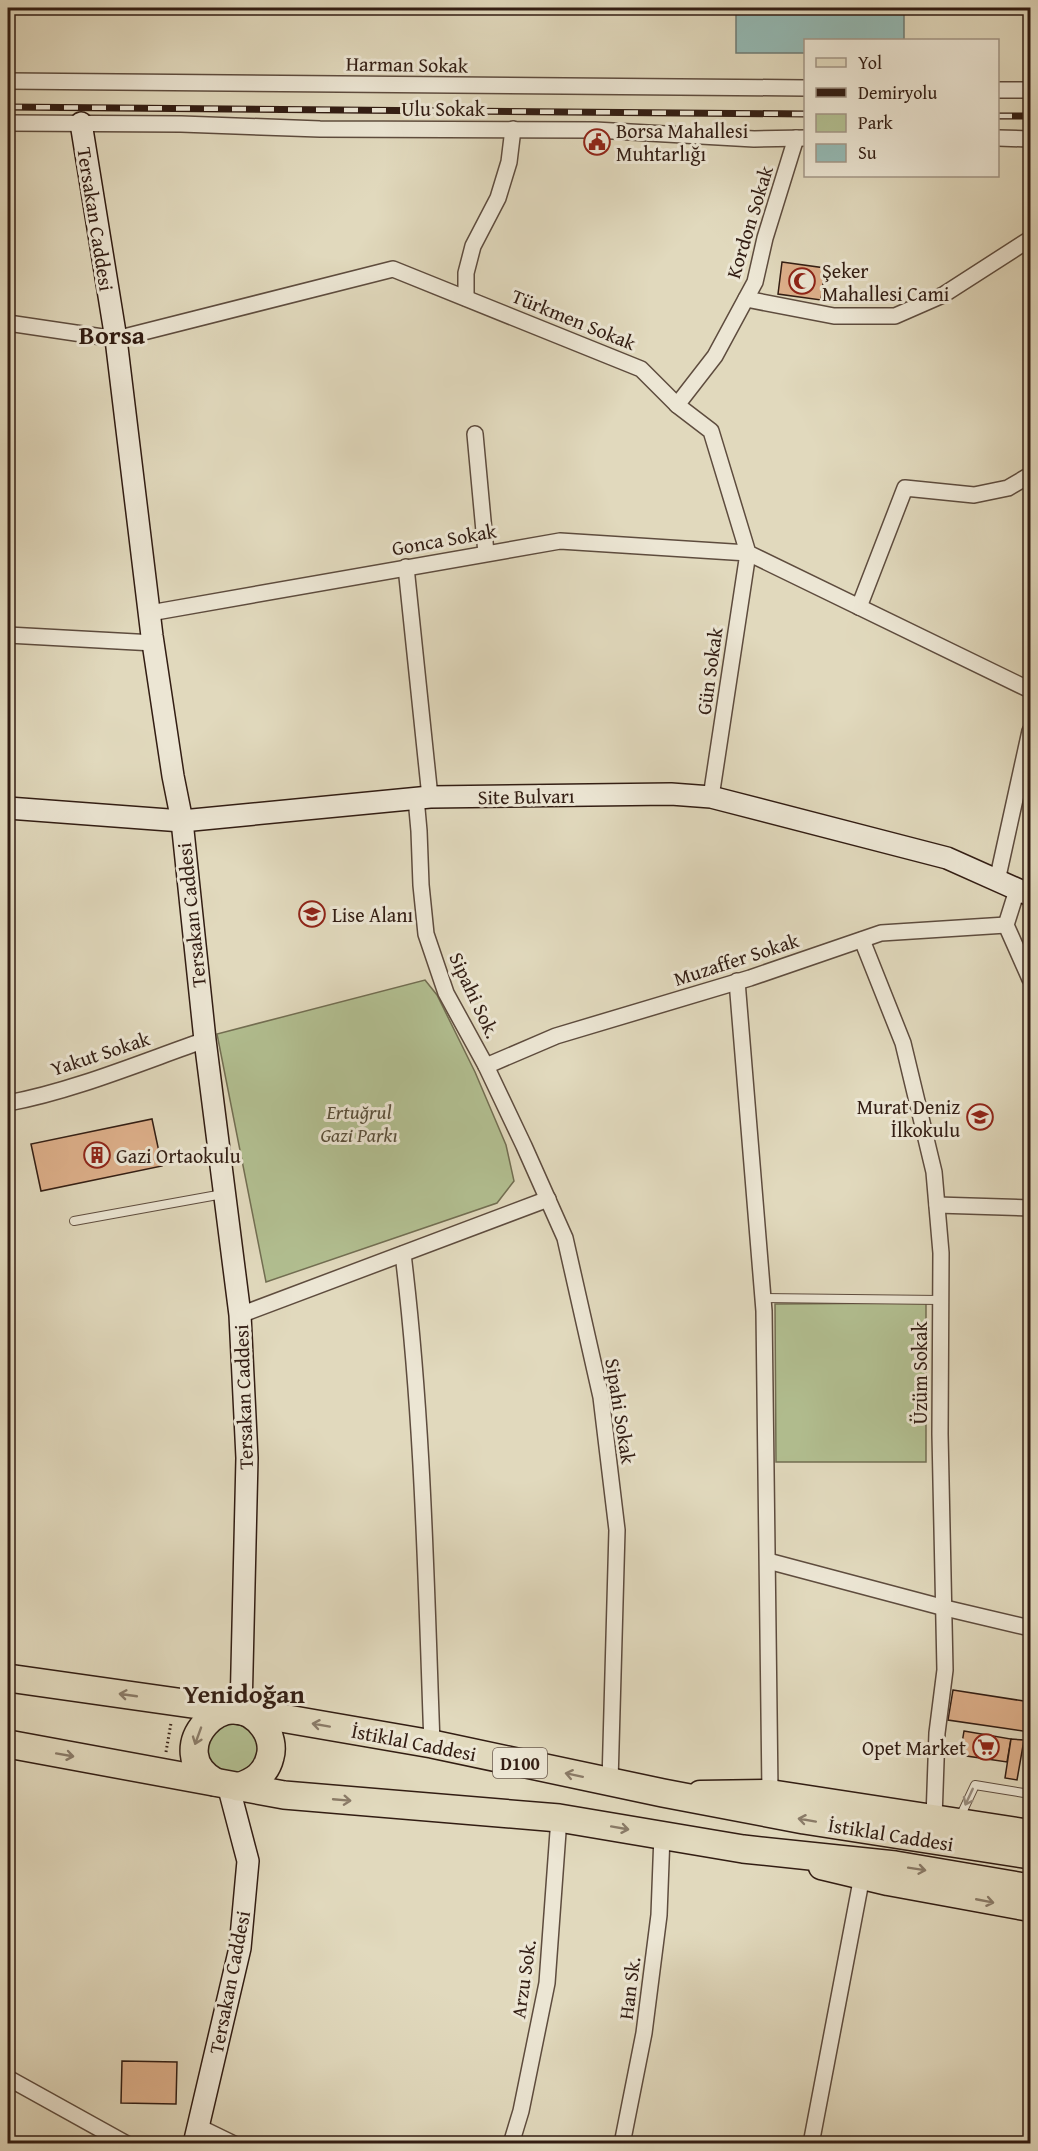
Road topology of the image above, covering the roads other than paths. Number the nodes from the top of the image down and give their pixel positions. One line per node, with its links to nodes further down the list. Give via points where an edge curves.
1 (8, 81): 2 (street, Harman Sokak)
2 (804, 88)
3 (999, 90): 4 (street)
4 (1030, 90)
5 (8, 123): 6 (street, Ulu Sokak)
6 (81, 123): 7 (street, Ulu Sokak); 15 (street, Tersakan Caddesi)
7 (513, 129): 8 (street, Ulu Sokak); 12 (street, via 509,162 498,198 473,246 466,273)
8 (801, 138): 13 (street, Kordon Sokak, via 765,238 756,282)
9 (999, 138): 10 (street)
10 (1030, 139)
11 (1030, 239): 13 (street, via 944,295 895,316 834,316)
12 (466, 298): 15 (street, Türkmen Sokak, via 393,269); 16 (street, Türkmen Sokak, via 641,369)
13 (746, 298): 16 (street, Kordon Sokak, via 715,356)
14 (8, 323): 15 (street)
15 (116, 339): 23 (street, Tersakan Caddesi)
16 (677, 405): 19 (street, Türkmen Sokak, via 711,431)
17 (475, 434): 20 (street)
18 (1030, 475): 22 (street, via 1008,488 974,495 905,488)
19 (747, 552): 20 (street, Gonca Sokak, via 560,541); 22 (street); 28 (street, Gün Sokak)
20 (486, 554): 21 (street, Gonca Sokak)
21 (406, 567): 23 (street, Gonca Sokak); 29 (street, Sipahi Sok.)
22 (859, 607): 26 (street)
23 (150, 613): 25 (street, Tersakan Caddesi)
24 (8, 635): 25 (street)
25 (154, 643): 31 (street, Tersakan Caddesi)
26 (1030, 690)
27 (1030, 731): 32 (street)
28 (711, 796): 29 (street, Site Bulvarı); 32 (street, Site Bulvarı, via 947,858)
29 (423, 797): 31 (street, Site Bulvarı); 39 (street, Sipahi Sok., via 419,831 426,934 446,993)
30 (8, 808): 31 (street, Site Bulvarı)
31 (182, 821): 38 (street, Tersakan Caddesi)
32 (997, 881): 33 (street, Site Bulvarı)
33 (1024, 892): 34 (street)
34 (1006, 925): 35 (street, Muzaffer Sokak, via 881,933); 36 (street)
35 (862, 940): 37 (street, Muzaffer Sokak); 43 (street, Üzüm Sokak, via 903,1043 934,1172)
36 (1030, 979)
37 (737, 981): 39 (street, Muzaffer Sokak, via 556,1036); 47 (street)
38 (205, 1040): 40 (street, Yakut Sokak, via 97,1078); 41 (street, Tersakan Caddesi)
39 (486, 1066): 42 (street, Sipahi Sokak)
40 (8, 1103)
41 (224, 1194): 45 (lane); 49 (street, Tersakan Caddesi)
42 (548, 1200): 46 (street); 58 (street, Sipahi Sokak, via 565,1238 601,1397 617,1530)
43 (936, 1205): 44 (street); 48 (street, Üzüm Sokak)
44 (1030, 1208)
45 (74, 1221)
46 (403, 1254): 49 (street); 56 (street, via 414,1341)
47 (763, 1298): 48 (lane); 50 (street)
48 (940, 1299): 51 (street, Üzüm Sokak)
49 (240, 1315): 54 (street, Tersakan Caddesi, via 247,1458)
50 (768, 1561): 51 (street); 60 (street)
51 (945, 1608): 52 (street); 64 (street, Üzüm Sokak, via 945,1670 937,1733)
52 (1030, 1628)
53 (8, 1678): 54 (highway, İstiklal Caddesi / D100, one-way to 53)
54 (241, 1711): 56 (highway, İstiklal Caddesi / D100, one-way to 54); 59 (highway, via 260,1721 267,1731 271,1755 267,1767 249,1784); 59 (highway, one-way to 59, via 213,1716 196,1736 196,1761 203,1773)
55 (8, 1744): 57 (street); 59 (highway, İstiklal Caddesi, one-way to 59)
56 (432, 1744): 58 (highway, İstiklal Caddesi / D100, one-way to 56)
57 (8, 1749)
58 (610, 1782): 61 (highway, İstiklal Caddesi / D100)
59 (227, 1785): 63 (highway, İstiklal Caddesi, one-way to 63, via 284,1795); 73 (street, Tersakan Caddesi, via 248,1861 240,1948)
60 (770, 1792): 61 (main road); 64 (main road)
61 (663, 1793): 68 (highway, İstiklal Caddesi / D100, one-way to 61, via 804,1820)
62 (1030, 1794): 64 (lane, one-way to 64, via 975,1785)
63 (559, 1818): 66 (highway, İstiklal Caddesi, one-way to 66); 76 (street, Arzu Sok., via 548,1983)
64 (946, 1820): 65 (main road)
65 (1030, 1832)
66 (662, 1835): 67 (highway, İstiklal Caddesi); 77 (street, Han Sk., via 659,1915 644,2033)
67 (742, 1849): 69 (main road); 70 (highway, İstiklal Caddesi, one-way to 70, via 895,1865)
68 (1030, 1855)
69 (862, 1876): 71 (main road, one-way to 71); 78 (street)
70 (1030, 1888)
71 (1030, 1909)
72 (8, 2078): 74 (street)
73 (196, 2135): 75 (street)
74 (127, 2144)
75 (234, 2144)
76 (511, 2144)
77 (622, 2144)
78 (811, 2144)

